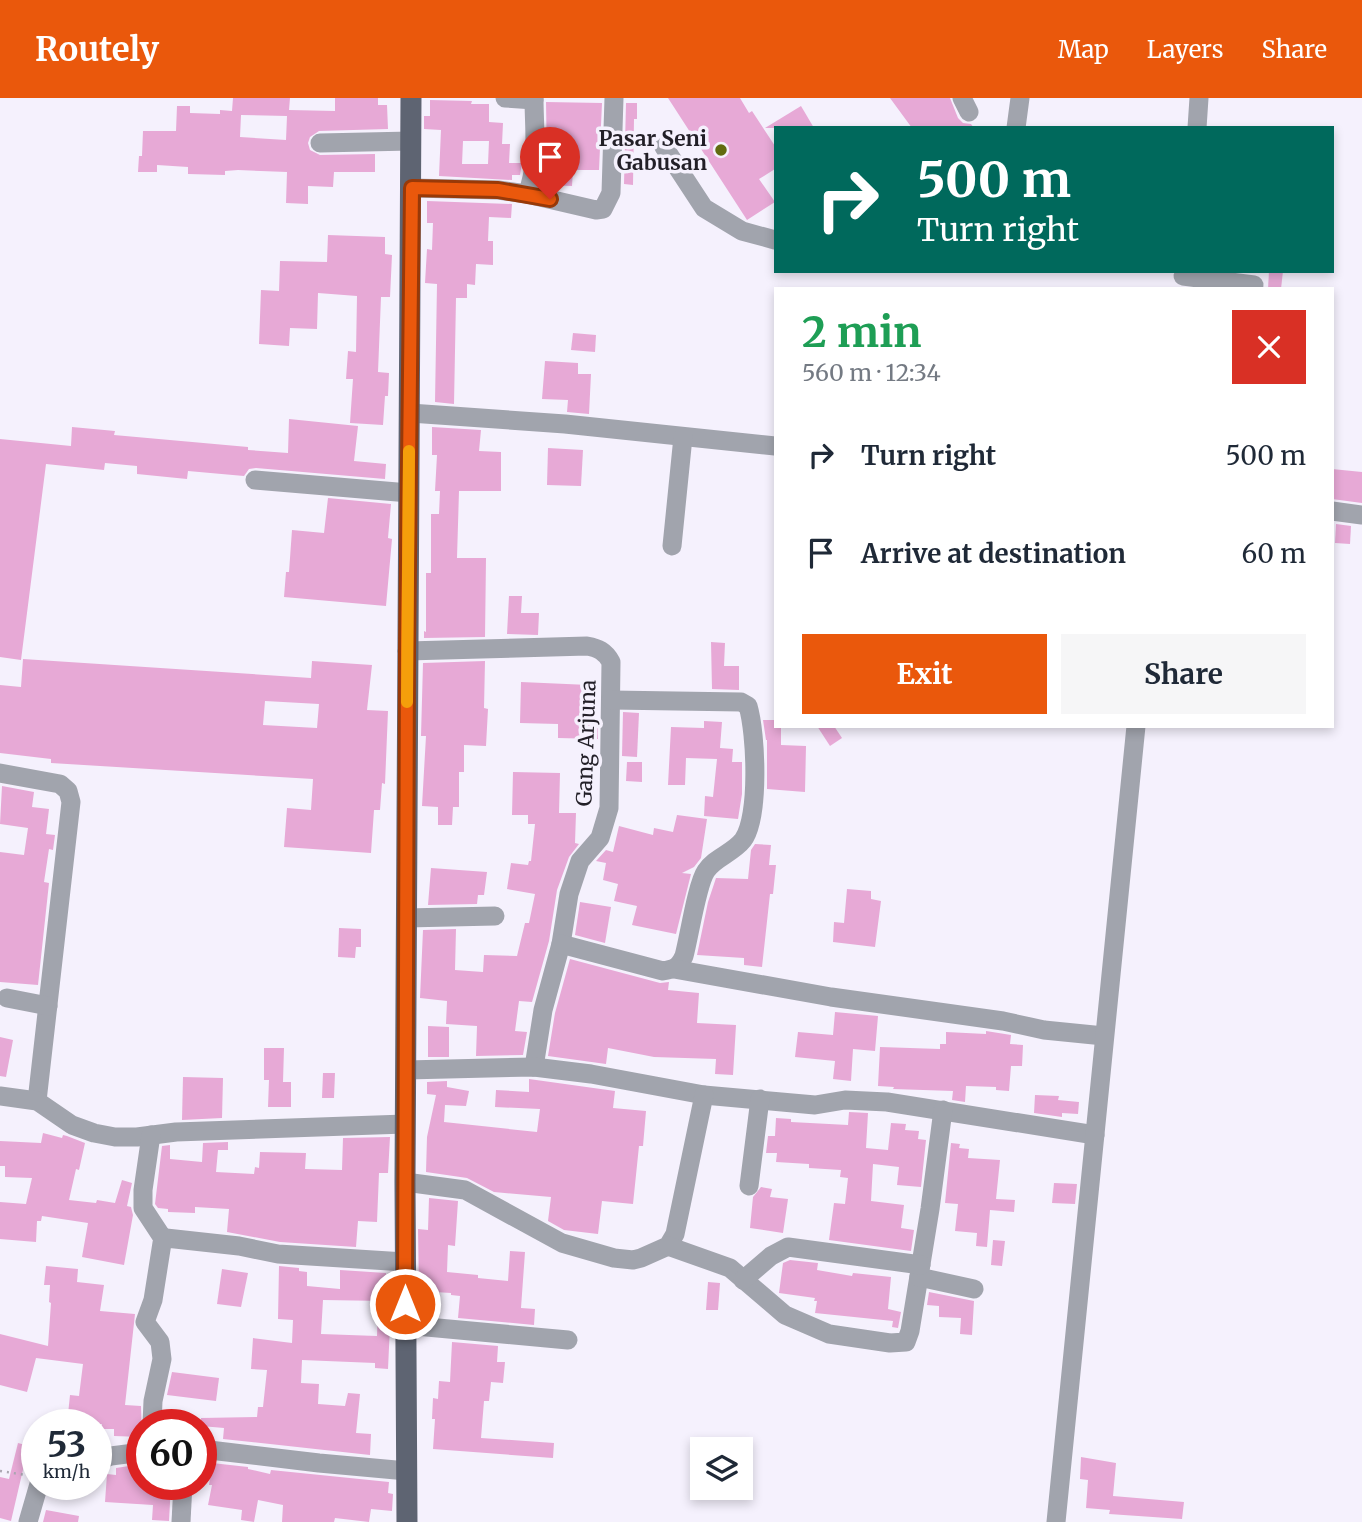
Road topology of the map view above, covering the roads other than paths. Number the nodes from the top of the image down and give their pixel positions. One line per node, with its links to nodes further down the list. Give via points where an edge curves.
1 (411, 98): 9 (main road)
2 (505, 98): 6 (street)
3 (614, 98): 13 (street, via 611,194 603,209)
4 (1020, 98): 7 (street)
5 (1199, 98): 8 (street)
6 (534, 99): 13 (street, via 535,160)
7 (1016, 126)
8 (1197, 126)
9 (411, 141): 10 (street); 12 (main road)
10 (320, 143)
11 (664, 147): 14 (street, via 704,208 742,231)
12 (412, 188): 13 (street); 17 (main road)
13 (527, 194)
14 (774, 240)
15 (1183, 279): 16 (street)
16 (1254, 285)
17 (410, 412): 18 (street); 21 (main road)
18 (683, 437): 19 (street); 24 (street)
19 (771, 445)
20 (255, 480): 21 (street)
21 (409, 493): 25 (main road)
22 (1334, 511): 23 (street)
23 (1362, 515)
24 (672, 546)
25 (407, 652): 26 (street, Gang Arjuna, via 598,648 611,662); 30 (main road)
26 (611, 701): 31 (street, Gang Arjuna, via 608,808 600,838 580,861); 32 (street, via 741,702 750,713 754,797 749,828 737,846 706,869 684,956)
27 (1136, 728): 35 (street)
28 (0, 773): 34 (street, via 60,784 71,802)
29 (495, 916): 30 (street)
30 (406, 918): 37 (main road)
31 (561, 944): 32 (street); 36 (street, Gang Arjuna)
32 (674, 970): 35 (street, via 831,998)
33 (7, 998): 34 (street)
34 (48, 1006): 41 (street)
35 (1104, 1036): 45 (street)
36 (534, 1067): 37 (street); 38 (street)
37 (406, 1070): 43 (main road)
38 (704, 1095): 40 (street); 49 (street, via 676,1234)
39 (0, 1096): 41 (street)
40 (760, 1099): 42 (street, via 815,1105 862,1100); 47 (street)
41 (37, 1101): 44 (street, via 72,1125 94,1133)
42 (943, 1110): 45 (street); 51 (street)
43 (405, 1124): 44 (street); 46 (main road)
44 (151, 1135): 48 (street, via 144,1208)
45 (1095, 1135): 64 (street)
46 (405, 1182): 49 (street, via 465,1191 562,1243 614,1258 633,1260); 50 (main road)
47 (749, 1186)
48 (164, 1240): 50 (street, via 171,1237 278,1254); 56 (street, via 145,1322 160,1342 162,1359)
49 (668, 1246): 52 (street, via 730,1268)
50 (405, 1262): 54 (main road)
51 (920, 1271): 52 (street, via 788,1247); 52 (street, via 909,1338 900,1344 829,1334 785,1315); 53 (street)
52 (743, 1280)
53 (974, 1289)
54 (405, 1325): 55 (street); 58 (main road)
55 (568, 1340)
56 (153, 1409)
57 (217, 1451): 58 (street)
58 (407, 1471): 63 (main road)
59 (31, 1500): 61 (street)
60 (182, 1500): 62 (street)
61 (28, 1522)
62 (181, 1522)
63 (407, 1522)
64 (1056, 1522)

